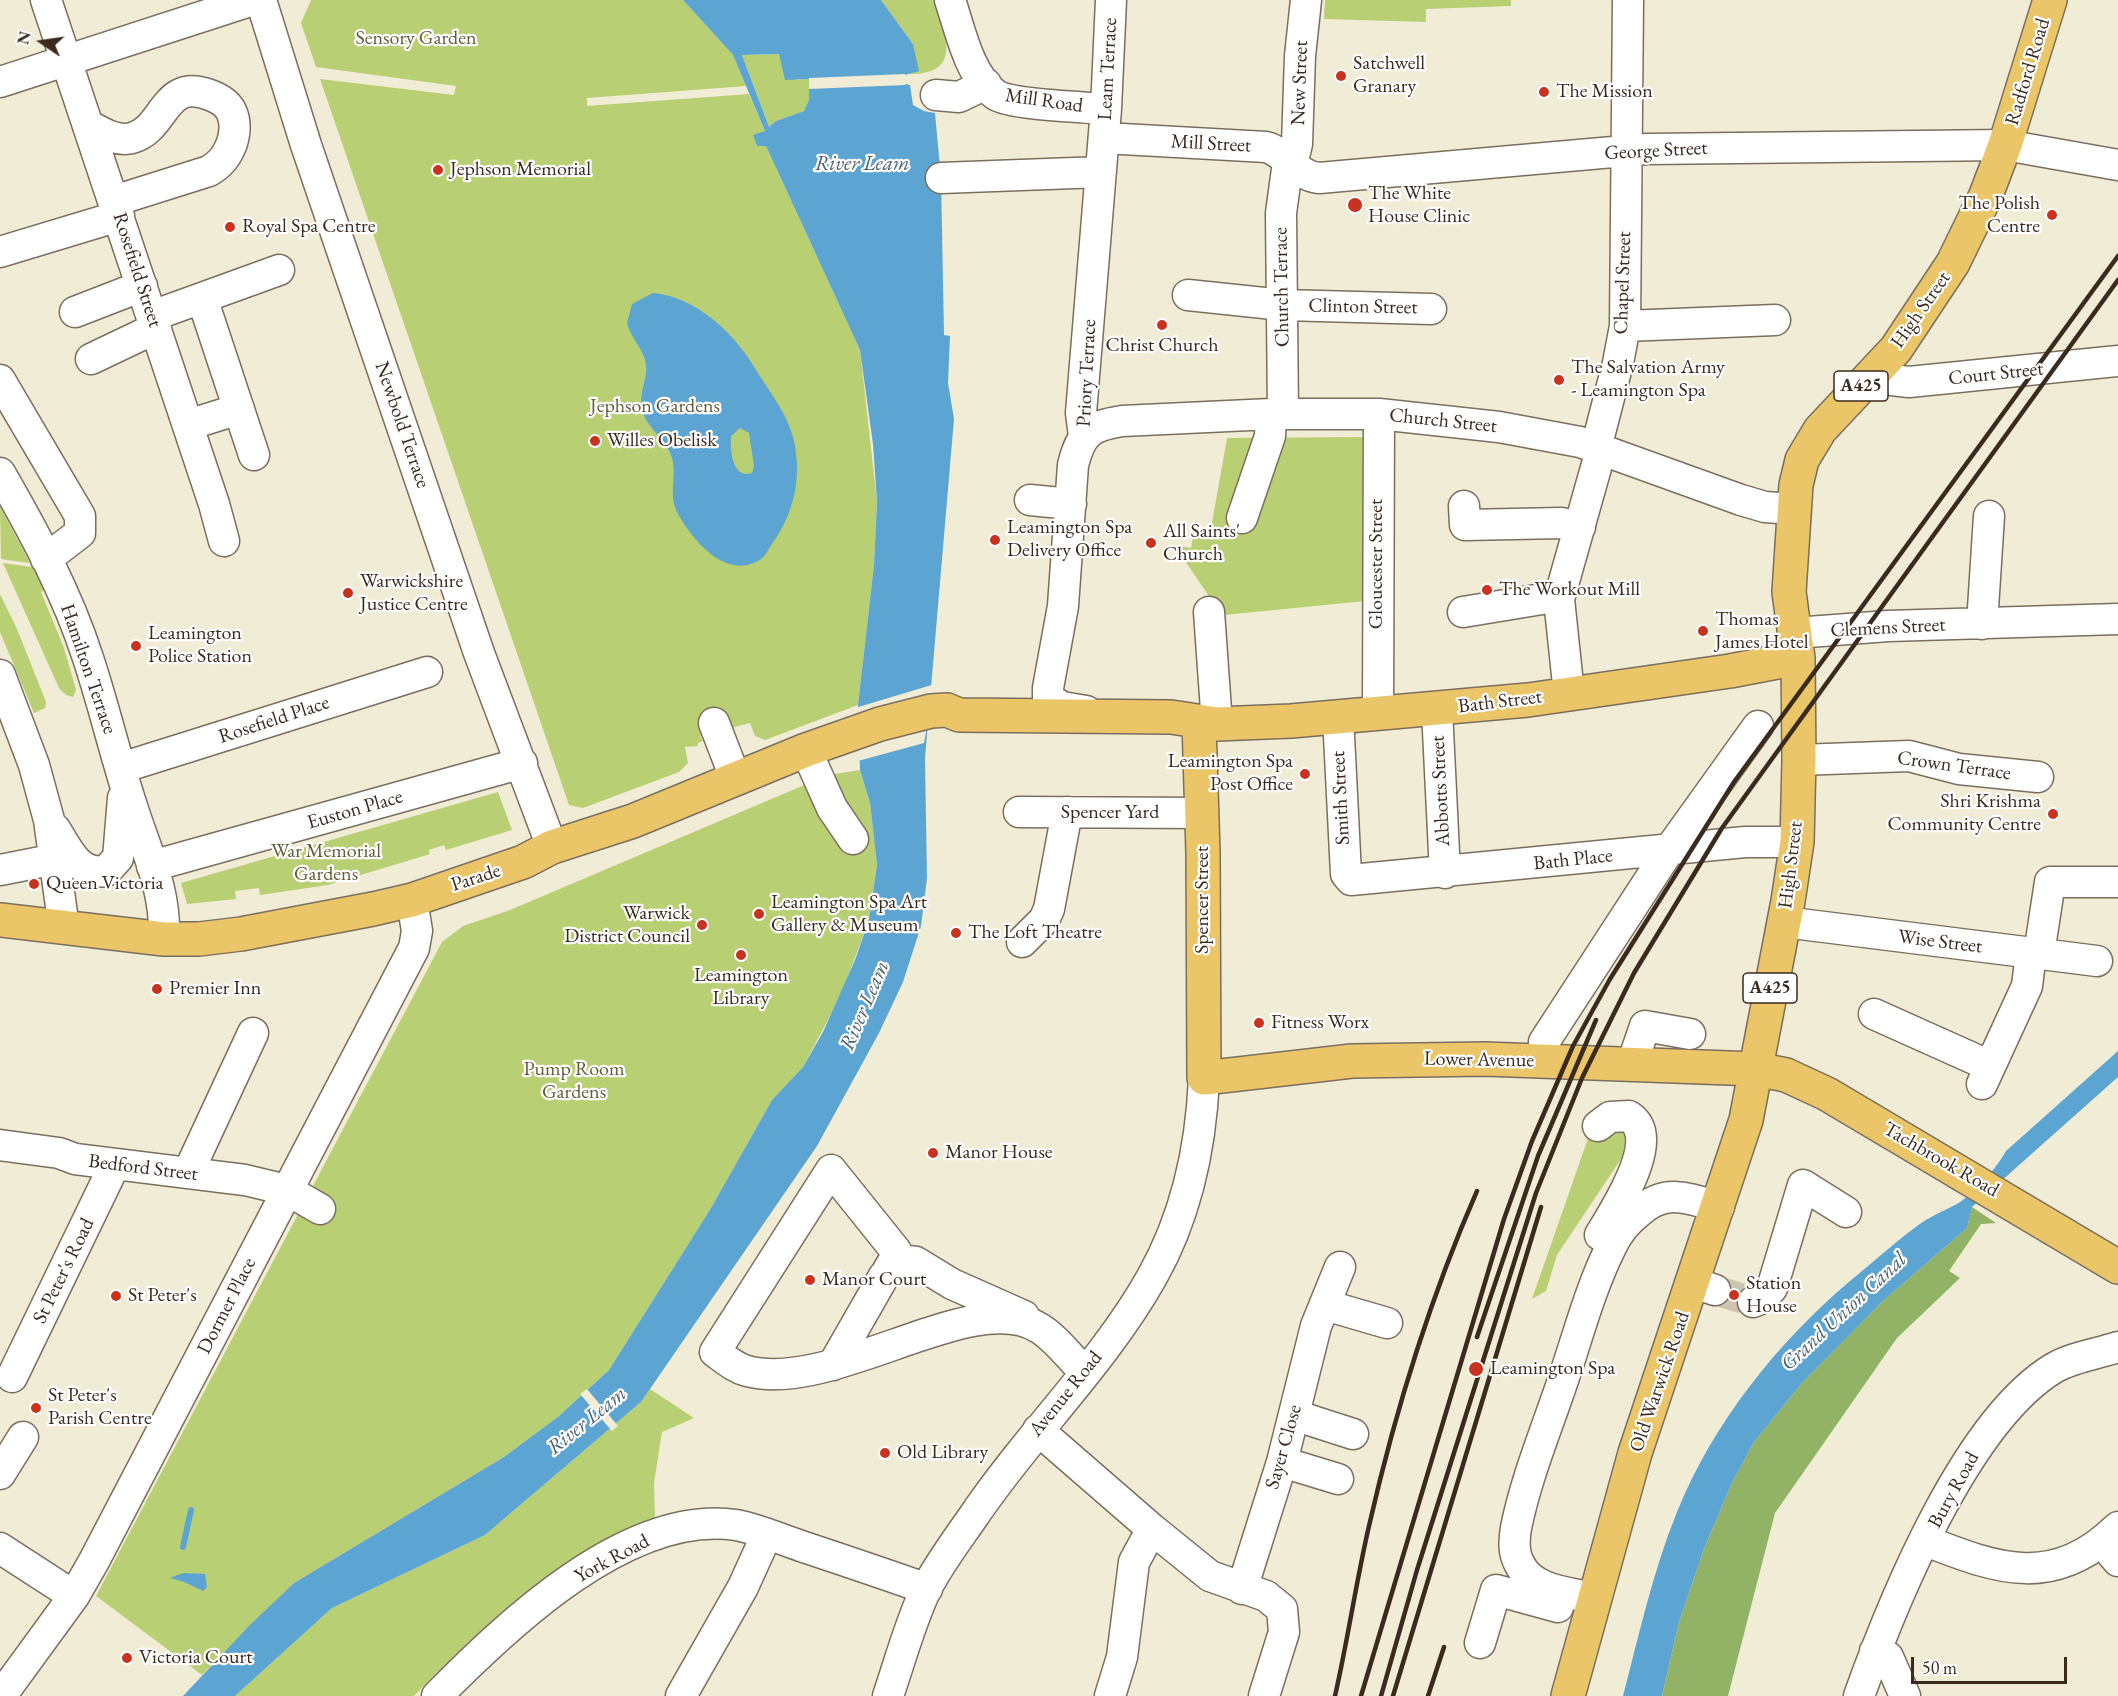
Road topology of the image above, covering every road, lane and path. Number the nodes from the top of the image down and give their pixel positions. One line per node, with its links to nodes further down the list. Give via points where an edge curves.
1 (46, 0): 9 (street, Rosefield Street)
2 (253, 0): 9 (street)
3 (261, 0): 73 (street, Newbold Terrace, via 306,145 479,653)
4 (950, 0): 11 (street, Mill Road, via 968,51)
5 (1111, 0): 13 (street, Leam Terrace)
6 (1306, 0): 19 (street, New Street)
7 (1628, 0): 17 (street, Chapel Street)
8 (2050, 0): 16 (main road, Radford Road / A425)
9 (67, 60): 10 (street); 14 (street, Rosefield Street)
10 (0, 82)
11 (986, 84): 12 (street, Mill Road, via 959,97); 13 (street, Mill Road, via 1003,98)
12 (936, 95)
13 (1106, 109): 15 (street, Leam Terrace)
14 (88, 125): 22 (street, Rosefield Street); 22 (street, via 112,137 135,137 150,128 171,99 185,91 218,98 233,117 234,136 220,165)
15 (1104, 138): 19 (street, Mill Street, via 1266,147); 20 (street, Priory Terrace)
16 (2005, 145): 17 (street, George Street); 18 (street, George Street); 36 (main road, High Street / A425, via 1972,227 1946,275 1915,324)
17 (1625, 151): 19 (street, George Street, via 1327,178); 33 (street, Chapel Street)
18 (2118, 165)
19 (1296, 167): 27 (street, Church Terrace, via 1281,213)
20 (1101, 172): 21 (street); 42 (street, Priory Terrace, via 1082,413)
21 (941, 178)
22 (116, 208): 23 (street); 25 (street, Rosefield Street)
23 (0, 252)
24 (279, 270): 32 (street)
25 (142, 286): 30 (street); 32 (street, Rosefield Street)
26 (1188, 295): 27 (street, Clinton Street)
27 (1283, 305): 29 (street, Clinton Street); 39 (street, Church Terrace)
28 (205, 307): 38 (street)
29 (1431, 309)
30 (75, 312)
31 (1775, 320): 33 (street)
32 (154, 322): 34 (street); 41 (street, Rosefield Street)
33 (1625, 326): 43 (street, Chapel Street)
34 (91, 359)
35 (2118, 361): 36 (street, Court Street, via 1909,382 1892,380)
36 (1877, 369): 49 (main road, High Street / A425, via 1808,448 1796,485)
37 (0, 380): 54 (street, via 80,516 80,533)
38 (239, 409): 41 (street); 44 (street)
39 (1277, 414): 40 (street, Church Street); 42 (street, Church Street, via 1122,421 1094,428); 51 (street, Church Terrace)
40 (1379, 414): 43 (street, Church Street, via 1499,427 1566,438); 66 (street, Gloucester Street)
41 (188, 425): 53 (street, Rosefield Street)
42 (1084, 436): 47 (street, Priory Terrace, via 1073,465)
43 (1599, 449): 49 (street, Church Street, via 1756,505); 52 (street, Chapel Street)
44 (254, 455)
45 (0, 473): 54 (street, Hamilton Terrace)
46 (1030, 500): 47 (street)
47 (1071, 504): 64 (street, Priory Terrace, via 1063,606 1067,623)
48 (1464, 506): 52 (street, via 1465,525 1561,523)
49 (1794, 508): 60 (main road, High Street / A425, via 1789,592)
50 (1989, 516): 58 (street)
51 (1242, 518)
52 (1580, 527): 55 (street, Chapel Street)
53 (224, 541)
54 (46, 559): 74 (street, Hamilton Terrace, via 88,657)
55 (1560, 596): 57 (street); 63 (street, Chapel Street)
56 (1209, 612): 68 (street, via 1213,673)
57 (1463, 612)
58 (1983, 612): 59 (street, Clemens Street); 60 (street, Clemens Street)
59 (2118, 620)
60 (1797, 645): 63 (main road, Bath Street, via 1730,671); 72 (main road, High Street / A425)
61 (427, 672): 74 (street, Rosefield Place)
62 (0, 675): 80 (street, via 34,765)
63 (1569, 694): 65 (main road, Bath Street)
64 (1056, 704): 68 (main road, Bath Street, via 1106,716); 68 (main road, via 1134,704); 71 (main road, Parade, via 958,703)
65 (1437, 710): 66 (main road, Bath Street); 88 (street, Abbotts Street)
66 (1378, 714): 67 (main road, Bath Street)
67 (1338, 717): 68 (main road, Bath Street); 89 (street, Smith Street)
68 (1196, 721): 79 (main road, Spencer Street)
69 (714, 723): 76 (street)
70 (1758, 726): 84 (street)
71 (806, 750): 76 (main road, Parade); 81 (street, via 832,808)
72 (1799, 760): 75 (street, Crown Terrace, via 1909,756 1959,769); 82 (main road, High Street / A425)
73 (522, 763): 83 (street, Newbold Terrace); 86 (street, Euston Place)
74 (123, 774): 80 (street, Hamilton Terrace, via 118,858 111,868 100,872 88,870 75,860); 86 (street, Hamilton Terrace)
75 (2038, 777)
76 (736, 780): 83 (main road, Parade, via 633,821)
77 (1019, 812): 78 (street, Spencer Yard)
78 (1067, 812): 79 (street, Spencer Yard); 96 (street, via 1049,909)
79 (1202, 813): 105 (main road, Spencer Street)
80 (49, 820): 85 (street)
81 (853, 839)
82 (1797, 842): 84 (street, Bath Place, via 1745,842); 93 (main road, High Street / A425)
83 (552, 847): 91 (main road, Parade, via 523,862)
84 (1670, 850): 88 (street, Bath Place); 102 (street)
85 (56, 859): 87 (street); 94 (street)
86 (152, 866): 95 (street, Hamilton Terrace, via 165,911)
87 (0, 870)
88 (1445, 873): 89 (street, Bath Place)
89 (1348, 879)
90 (2118, 882): 97 (street, via 2050,882)
91 (412, 900): 95 (main road, Parade, via 241,934); 110 (street, Dormer Place, via 417,931 414,948)
92 (0, 920): 94 (main road, Parade)
93 (1784, 922): 97 (street, Wise Street); 104 (main road, High Street / A425)
94 (64, 928): 95 (main road, Parade)
95 (164, 939)
96 (1023, 942)
97 (2035, 954): 98 (street, Wise Street); 99 (street, via 2027,986 1986,1075)
98 (2097, 961)
99 (1874, 1014)
100 (253, 1033): 109 (street)
101 (1690, 1034): 103 (street, via 1645,1026)
102 (1544, 1041)
103 (1632, 1064): 104 (main road, Lower Avenue); 105 (main road, Lower Avenue, via 1402,1058)
104 (1756, 1069): 111 (main road, Old Warwick Road / A425, via 1746,1120); 117 (main road, Tachbrook Road, via 1786,1075 1827,1094)
105 (1204, 1078): 126 (street, Avenue Road, via 1200,1137 1180,1217 1151,1279)
106 (1598, 1126): 114 (street, via 1610,1117 1629,1116 1639,1126 1642,1141 1628,1183 1597,1240)
107 (0, 1145): 108 (street, Bedford Street)
108 (115, 1164): 109 (street, Bedford Street); 127 (street, St Peter's Road)
109 (188, 1173): 110 (street, Bedford Street)
110 (286, 1190): 112 (street, Bedford Street); 142 (street, Dormer Place)
111 (1719, 1207): 143 (main road, Old Warwick Road / A425, via 1704,1286 1647,1414); 143 (street, via 1678,1195 1659,1198 1638,1212 1618,1235 1601,1270 1530,1480 1515,1535 1519,1565 1545,1587)
112 (320, 1209)
113 (1846, 1212): 118 (street, via 1803,1185 1772,1288)
114 (1601, 1243)
115 (899, 1259): 120 (street); 122 (street, via 1018,1312); 125 (street, via 831,1170 715,1352 747,1371 788,1373)
116 (1340, 1267): 119 (street, Sayer Close)
117 (2118, 1267)
118 (1753, 1302)
119 (1325, 1305): 121 (street); 128 (street, Sayer Close)
120 (859, 1319): 123 (street, via 864,1337); 125 (street)
121 (1375, 1320)
122 (1039, 1328): 123 (street, via 1012,1319 985,1320); 126 (street)
123 (913, 1340): 125 (street)
124 (2118, 1347): 137 (street, Bury Road, via 2066,1362 2018,1397 1969,1460)
125 (833, 1365)
126 (1085, 1372): 129 (street, Avenue Road)
127 (12, 1377)
128 (1294, 1415): 130 (street); 132 (street, Sayer Close)
129 (1038, 1430): 135 (street); 141 (street, Avenue Road, via 992,1488)
130 (1353, 1434)
131 (23, 1437): 133 (street)
132 (1282, 1462): 134 (street); 140 (street, Sayer Close)
133 (0, 1474)
134 (1338, 1479)
135 (1152, 1529): 140 (street, via 1210,1576); 150 (street, via 1134,1562 1122,1658)
136 (767, 1534): 141 (street, York Road); 147 (street, York Road, via 712,1524 683,1527 634,1543 590,1566 525,1612); 148 (street, via 743,1587)
137 (1926, 1541): 138 (street, via 1989,1563 2022,1569 2062,1563); 145 (street, Bury Road)
138 (2113, 1543)
139 (0, 1548): 142 (street)
140 (1242, 1588): 151 (street, via 1272,1599 1284,1615 1284,1632)
141 (927, 1589): 149 (street, Avenue Road)
142 (74, 1596): 146 (street, Dormer Place)
143 (1592, 1606): 144 (street, via 1496,1590); 152 (main road, Old Warwick Road / A425)
144 (1480, 1643)
145 (1875, 1651): 153 (street, Bury Road); 154 (street, via 1888,1657)
146 (1, 1696)
147 (437, 1696)
148 (681, 1696)
149 (888, 1696)
150 (1110, 1696)
151 (1264, 1696)
152 (1568, 1696)
153 (1859, 1696)
154 (1905, 1696)

